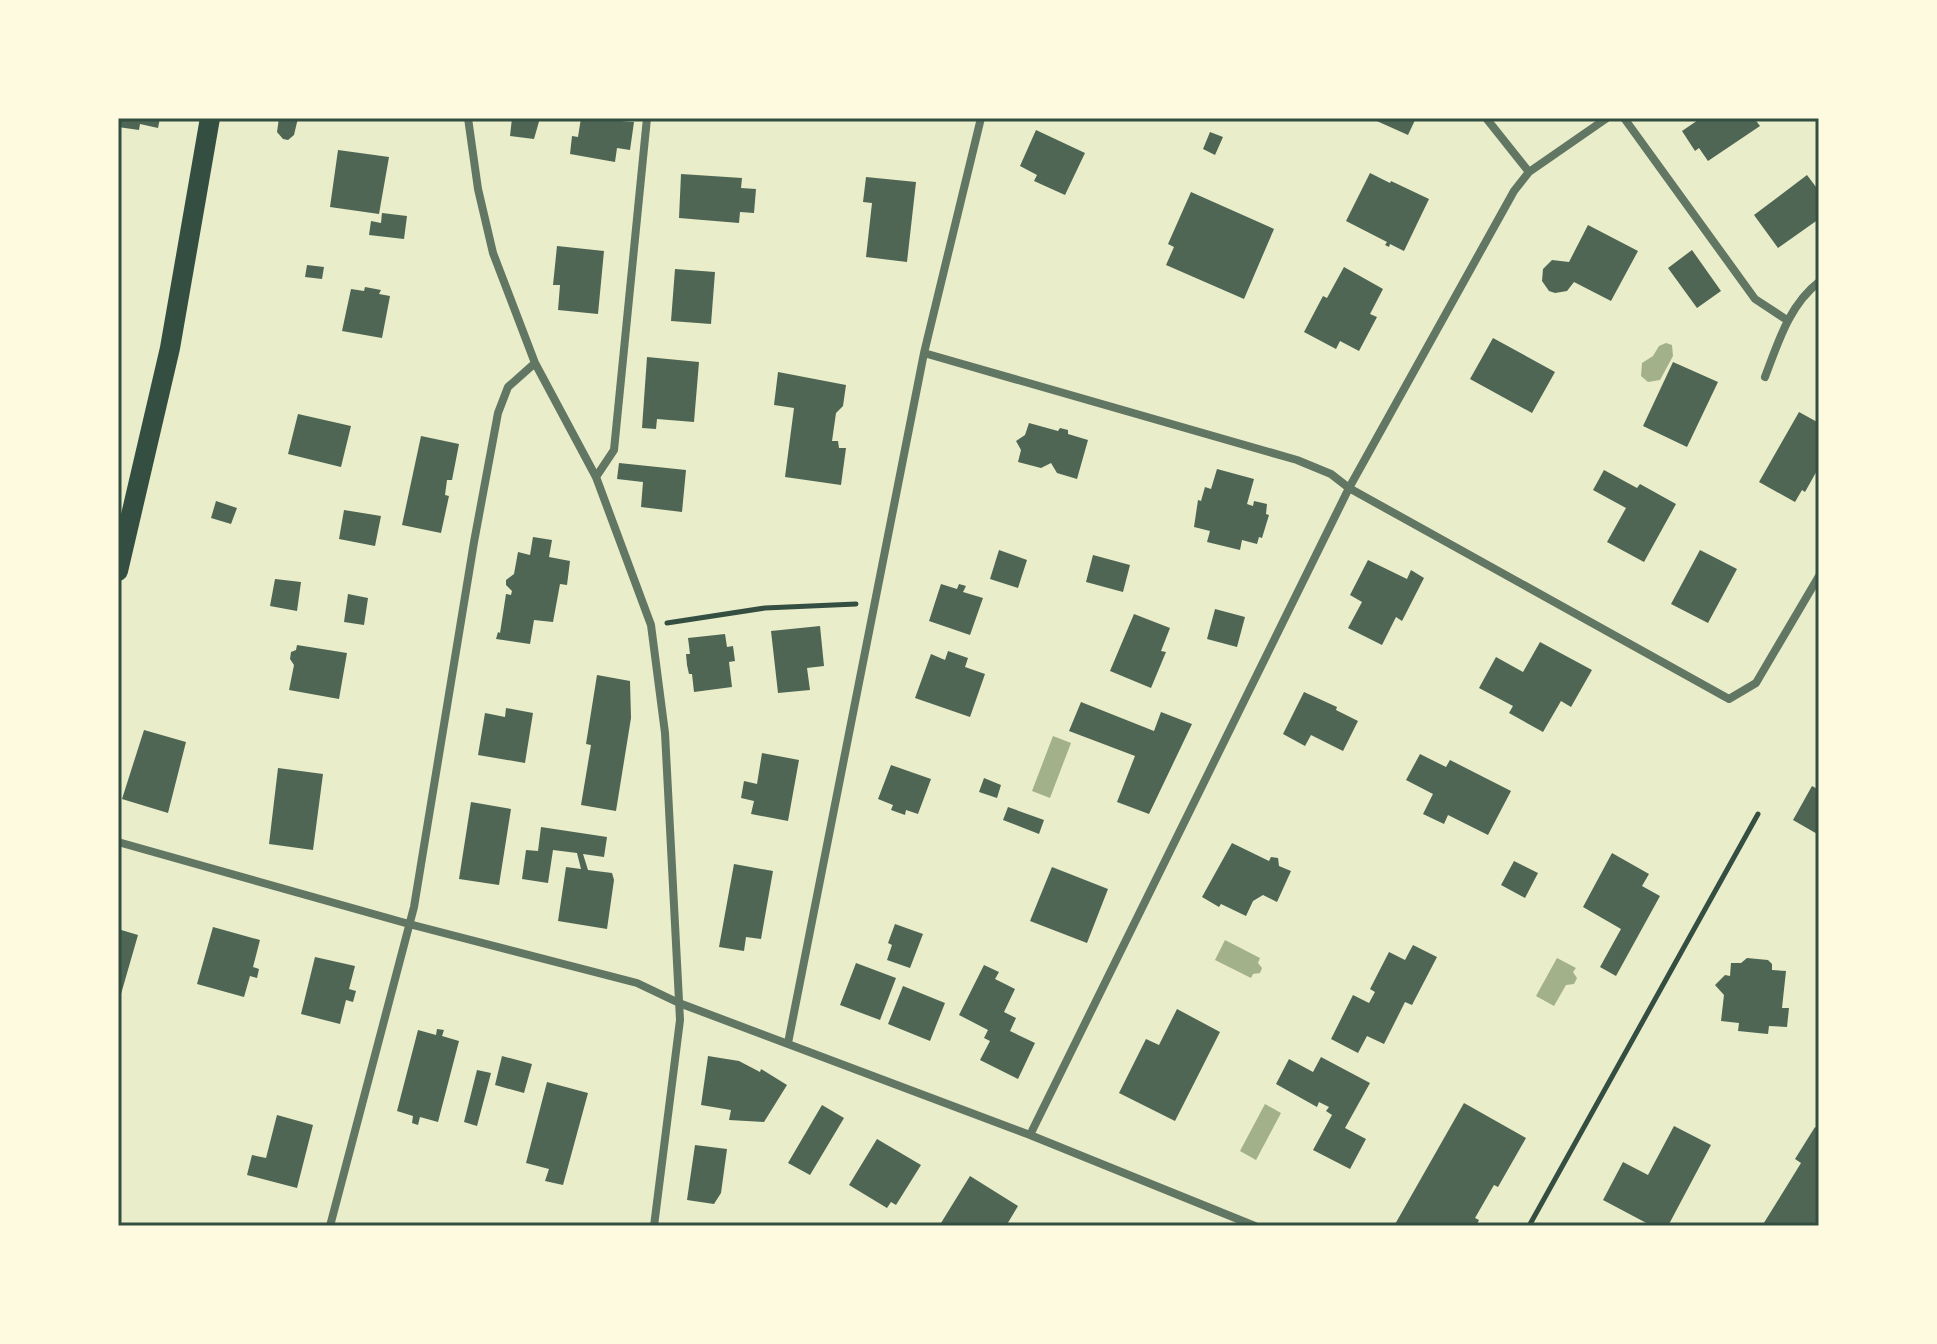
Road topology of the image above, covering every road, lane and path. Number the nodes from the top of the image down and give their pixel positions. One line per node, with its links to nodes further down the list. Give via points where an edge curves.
1 (210, 118): 16 (main road, via 170,348)
2 (468, 118): 12 (street, via 493,253)
3 (647, 118): 14 (street, via 614,450)
4 (981, 118): 11 (street)
5 (1486, 118): 8 (street)
6 (1607, 118): 8 (street)
7 (1624, 118): 10 (street, via 1755,299)
8 (1529, 172): 15 (street)
9 (1819, 282): 10 (street)
10 (1787, 320): 13 (street)
11 (924, 353): 15 (street, via 1297,460); 18 (street)
12 (535, 363): 14 (street); 22 (street, via 508,387 498,413)
13 (1765, 377)
14 (596, 477): 19 (street)
15 (1349, 488): 17 (street, via 1729,699 1756,683); 25 (street)
16 (118, 571)
17 (1819, 576)
18 (876, 604): 19 (path, via 765,608); 24 (street)
19 (651, 625): 23 (street, via 665,733)
20 (1758, 814): 29 (path)
21 (118, 842): 22 (street)
22 (409, 924): 23 (street, via 637,983); 26 (street)
23 (679, 1003): 24 (street); 27 (street)
24 (788, 1043): 25 (street)
25 (1030, 1135): 28 (street)
26 (330, 1226)
27 (654, 1226)
28 (1255, 1226)
29 (1529, 1226)

